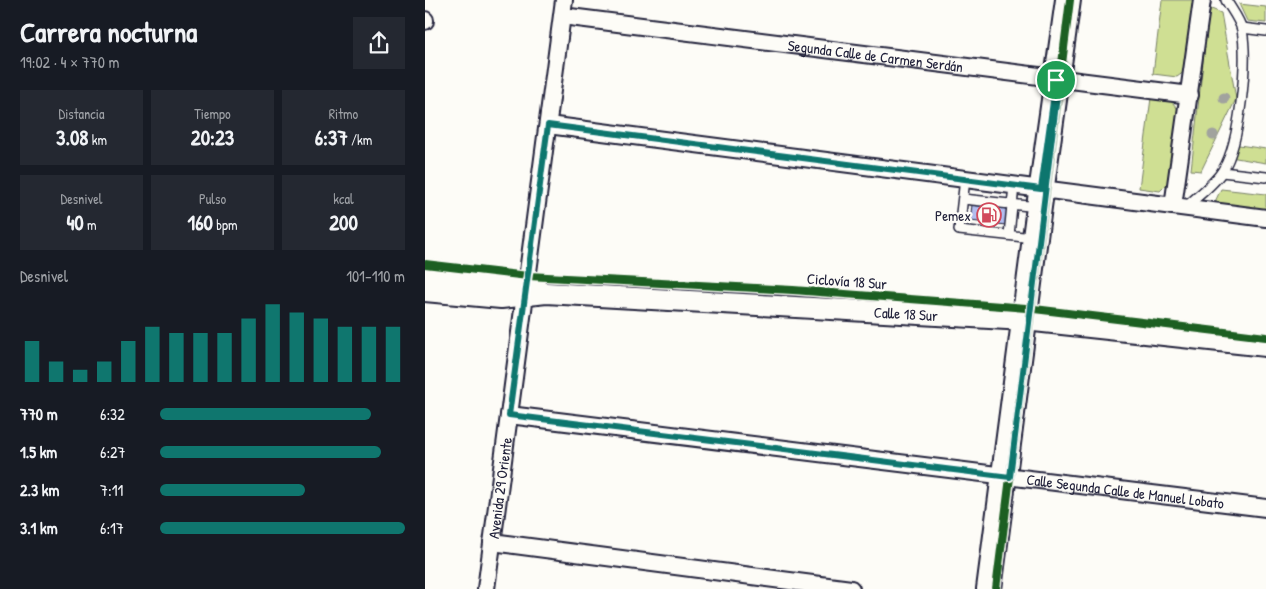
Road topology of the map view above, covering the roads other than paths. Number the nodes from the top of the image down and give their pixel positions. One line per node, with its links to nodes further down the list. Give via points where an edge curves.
1 (1068, 0): 7 (main road)
2 (1202, 0): 8 (street)
3 (1226, 0): 5 (lane)
4 (563, 8): 7 (street, Segunda Calle de Carmen Serdán); 9 (street, Avenida 29 Oriente)
5 (1242, 28): 6 (lane); 10 (lane, via 1244,72 1236,133)
6 (1266, 31)
7 (1056, 80): 8 (street, Segunda Calle de Carmen Serdán); 15 (main road)
8 (1190, 95): 17 (street)
9 (548, 125): 12 (street); 23 (street, Avenida 29 Oriente)
10 (1223, 172): 11 (lane); 17 (lane)
11 (1266, 177)
12 (965, 179): 13 (street); 14 (lane)
13 (1014, 186): 15 (street); 16 (lane)
14 (963, 198): 16 (lane); 19 (lane, via 959,230)
15 (1040, 198): 16 (lane); 17 (street); 20 (main road)
16 (1012, 204): 19 (lane)
17 (1179, 207): 18 (street)
18 (1266, 218)
19 (1009, 235): 20 (lane)
20 (1035, 238): 24 (main road)
21 (425, 272): 23 (street, Calle 18 Sur)
22 (425, 291): 23 (street, Calle 18 Sur, via 501,298)
23 (526, 292): 24 (street, Calle 18 Sur); 26 (street, Avenida 29 Oriente)
24 (1025, 320): 25 (street, Calle 18 Sur); 27 (main road)
25 (1266, 346)
26 (509, 415): 27 (street, Calle Segunda Calle de Manuel Lobato); 29 (street, Avenida 29 Oriente)
27 (1004, 476): 28 (street, Calle Segunda Calle de Manuel Lobato); 32 (main road)
28 (1266, 508)
29 (492, 542): 30 (street, Avenida 29 Oriente); 31 (street)
30 (485, 589)
31 (851, 589)
32 (989, 589)

